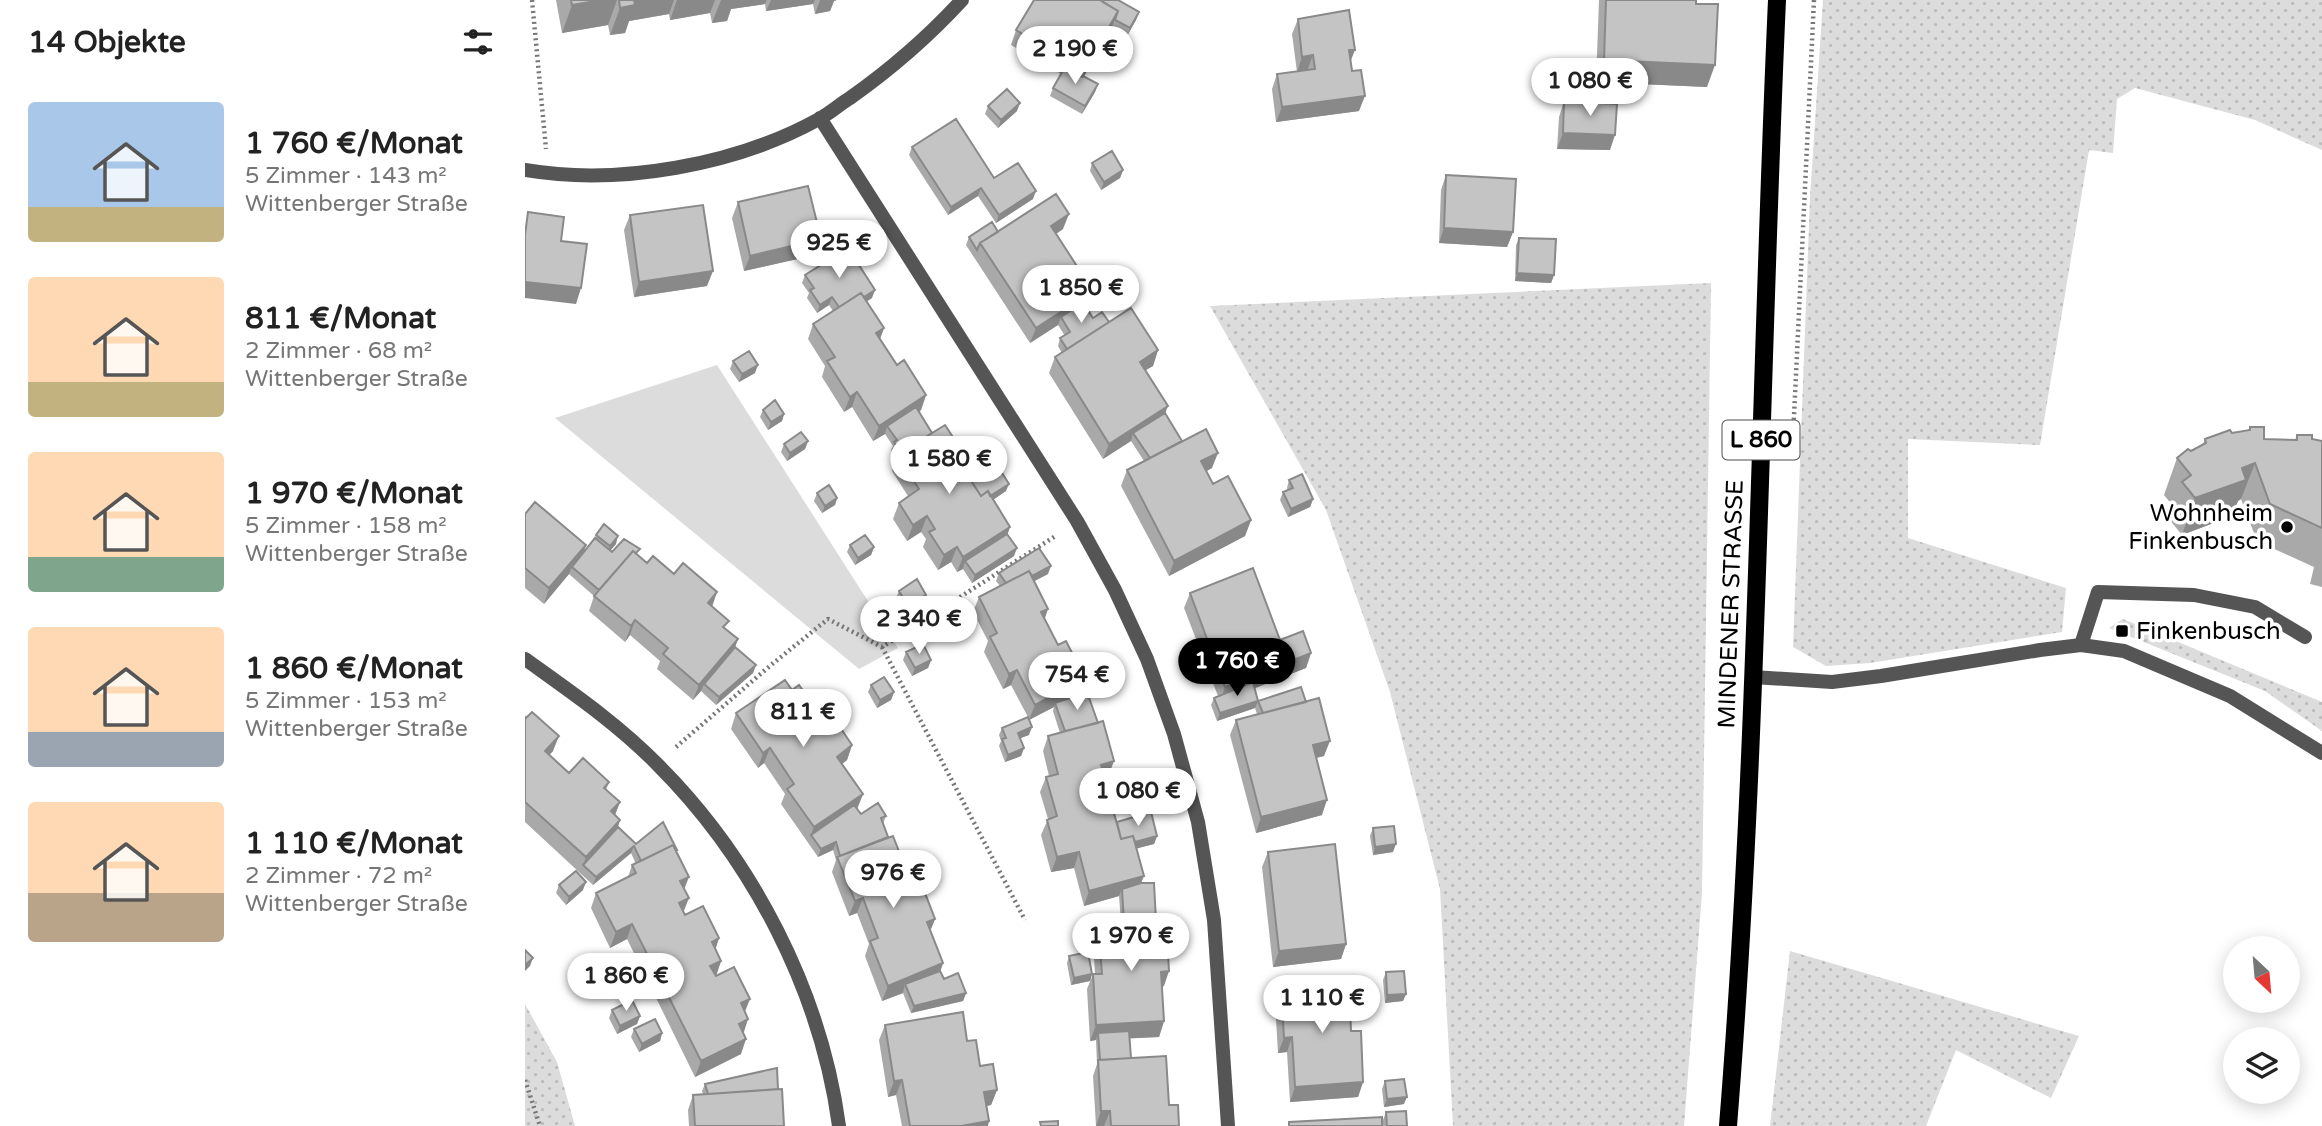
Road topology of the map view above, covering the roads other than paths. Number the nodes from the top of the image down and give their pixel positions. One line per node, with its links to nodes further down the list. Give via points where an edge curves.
1 (961, 0): 3 (street, via 910,52)
2 (1777, 0): 8 (main road, MINDENER STRASSE / L 860)
3 (820, 118): 4 (street, via 730,155 672,168 608,174); 11 (street, via 1077,521 1147,659 1198,822 1214,920)
4 (525, 170)
5 (2305, 637): 6 (street, via 2255,607 2194,594 2098,593)
6 (2081, 645): 8 (street, via 1832,682); 9 (street, via 2124,651 2230,696)
7 (525, 659): 10 (street, via 599,712 657,764 702,813 742,871 776,928 803,991 824,1054)
8 (1753, 677): 12 (main road, MINDENER STRASSE / L 860)
9 (2322, 753)
10 (839, 1126)
11 (1228, 1126)
12 (1728, 1126)

